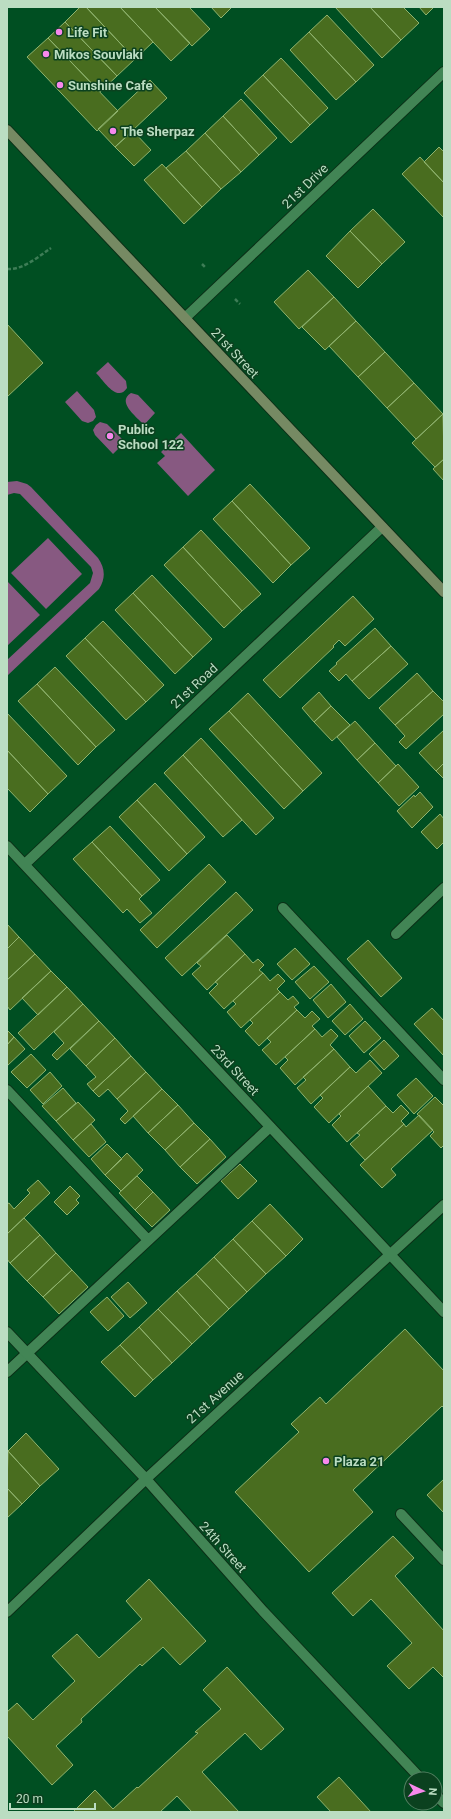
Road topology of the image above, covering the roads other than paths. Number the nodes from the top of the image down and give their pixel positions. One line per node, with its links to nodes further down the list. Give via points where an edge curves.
1 (444, 72): 3 (street, 21st Drive)
2 (7, 130): 3 (street, 21st Street)
3 (185, 318): 4 (street, 21st Street)
4 (382, 526): 5 (street, 21st Street); 7 (street, 21st Road)
5 (442, 586)
6 (7, 846): 7 (street, 23rd Street)
7 (24, 864): 13 (street, 23rd Street)
8 (444, 888): 10 (street)
9 (283, 908): 11 (street)
10 (396, 934)
11 (444, 1080)
12 (7, 1090): 15 (street)
13 (270, 1127): 15 (street); 16 (street, 23rd Street)
14 (444, 1205): 16 (street, 21st Avenue)
15 (148, 1240): 19 (street)
16 (391, 1255): 17 (street, 23rd Street); 21 (street, 21st Avenue)
17 (444, 1312)
18 (7, 1332): 19 (street, 24th Street)
19 (27, 1353): 20 (street); 21 (street, 24th Street)
20 (7, 1372)
21 (146, 1479): 24 (street, 21st Avenue); 25 (street, 24th Street, via 263,1611)
22 (401, 1514): 23 (street)
23 (444, 1560)
24 (7, 1612)
25 (413, 1771)

